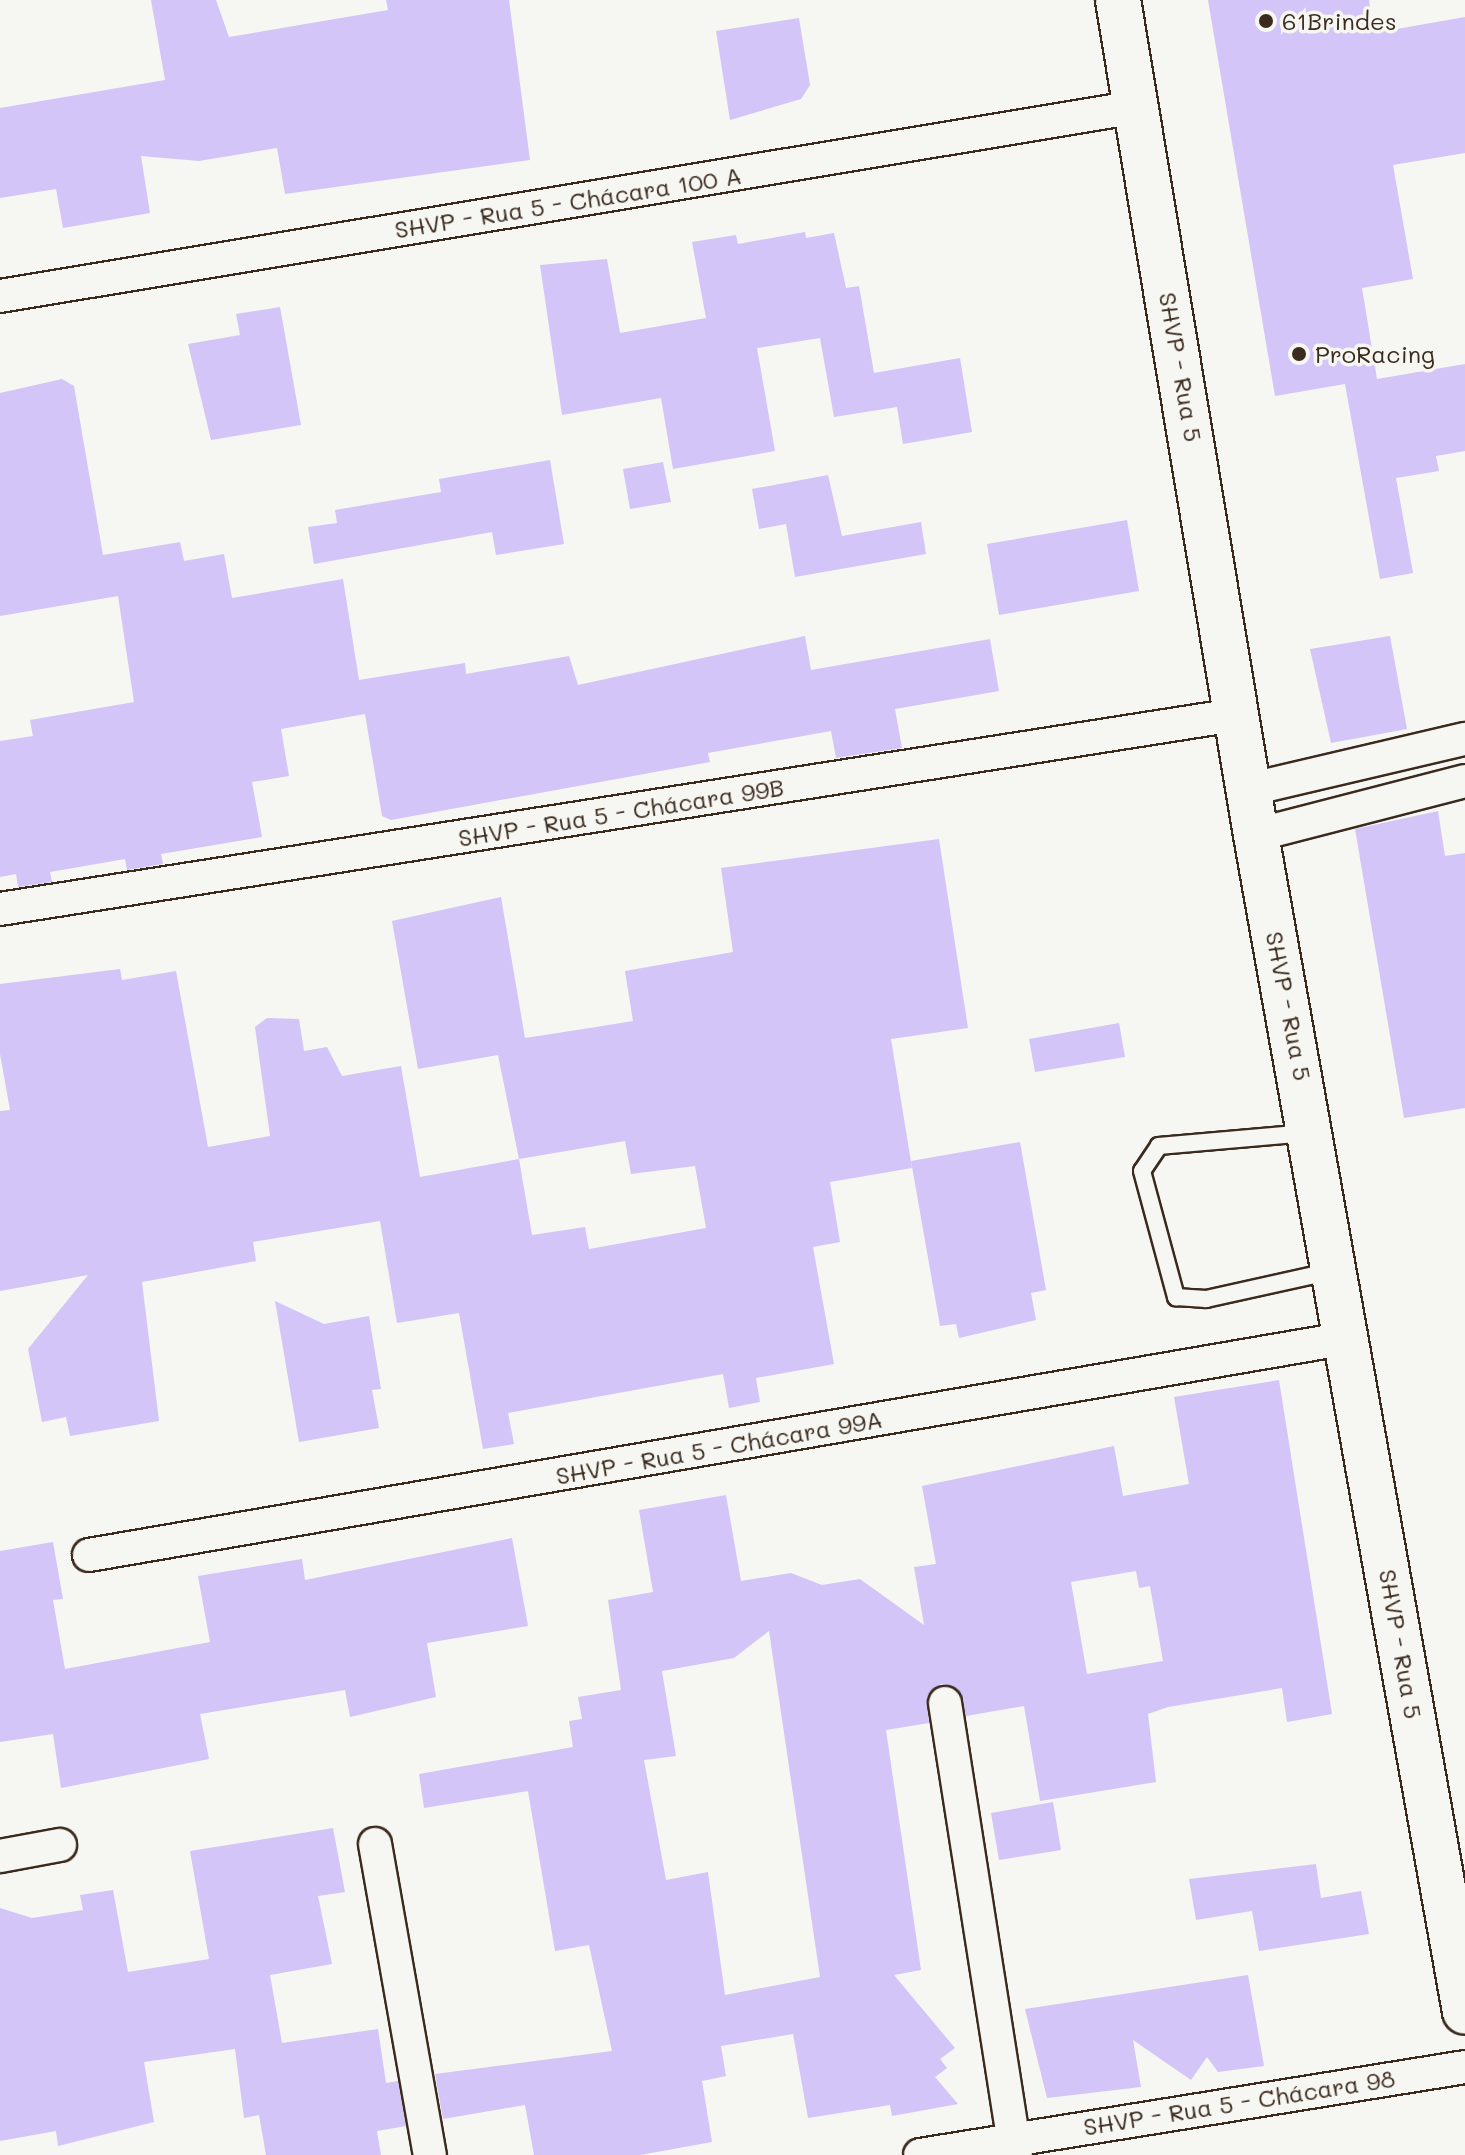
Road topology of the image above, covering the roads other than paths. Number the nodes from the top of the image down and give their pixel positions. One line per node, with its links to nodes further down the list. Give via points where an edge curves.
1 (1118, 0): 2 (street, SHVP - Rua 5)
2 (1137, 107): 3 (street, SHVP - Rua 5 - Chácara 100 A); 4 (street, SHVP - Rua 5)
3 (0, 296)
4 (1241, 714): 7 (street, SHVP - Rua 5); 9 (street, SHVP - Rua 5 - Chácara 99B)
5 (1465, 739): 7 (street)
6 (1465, 781): 8 (street)
7 (1251, 789): 8 (street, SHVP - Rua 5)
8 (1256, 835): 10 (street, SHVP - Rua 5)
9 (0, 909)
10 (1313, 1133): 11 (street, SHVP - Rua 5); 11 (lane, via 1159,1146 1142,1171 1176,1297 1206,1299)
11 (1336, 1270): 12 (street, SHVP - Rua 5)
12 (1348, 1338): 13 (street, SHVP - Rua 5 - Chácara 99A); 18 (street, SHVP - Rua 5)
13 (89, 1555)
14 (945, 1703): 21 (street)
15 (375, 1844): 22 (street)
16 (60, 1845): 17 (street)
17 (0, 1856)
18 (1461, 1961): 19 (street, SHVP - Rua 5)
19 (1465, 2012)
20 (1465, 2067): 21 (street, SHVP - Rua 5 - Chácara 98)
21 (1014, 2146): 23 (street, SHVP - Rua 5 - Chácara 98)
22 (430, 2155)
23 (920, 2155)

